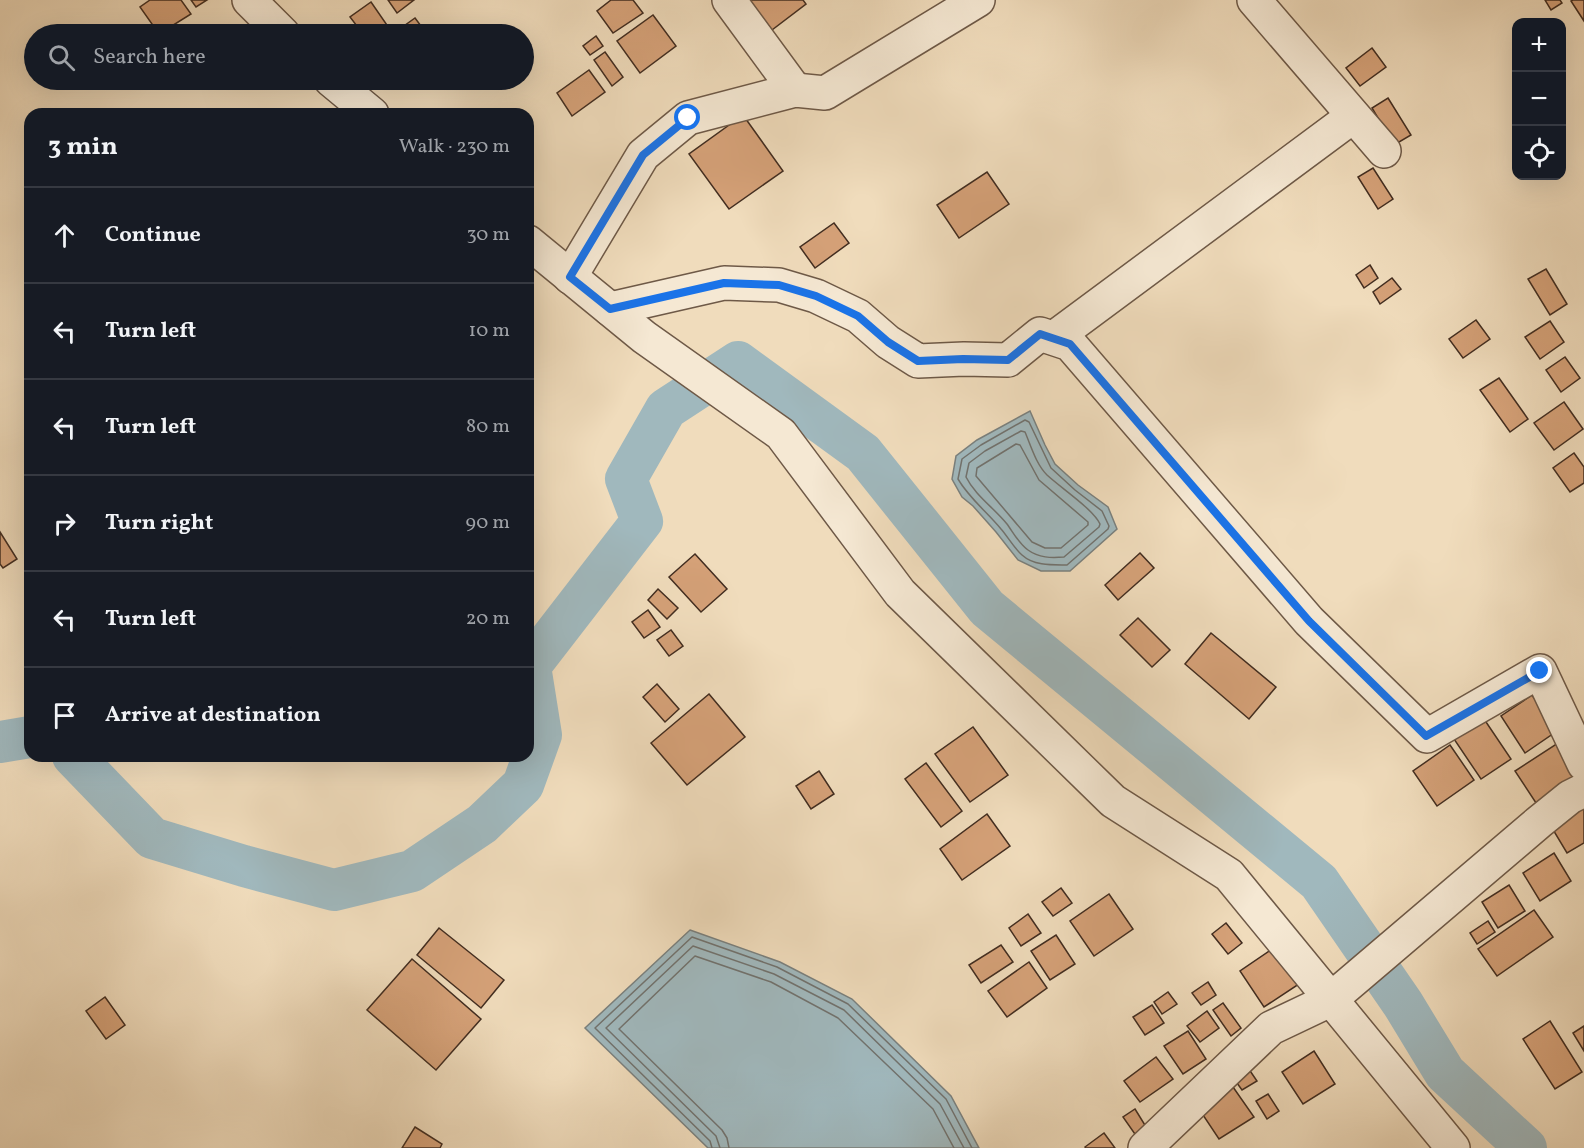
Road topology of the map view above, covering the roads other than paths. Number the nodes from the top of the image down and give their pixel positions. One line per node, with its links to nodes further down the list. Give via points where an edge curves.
1 (249, 0): 5 (street)
2 (729, 0): 7 (street)
3 (978, 0): 7 (street, via 825,93)
4 (1254, 0): 9 (street)
5 (273, 24)
6 (343, 90): 8 (street)
7 (795, 90): 12 (street, via 688,118 643,155)
8 (365, 108)
9 (1352, 117): 10 (street); 14 (street)
10 (1384, 151)
11 (534, 247): 12 (street)
12 (570, 277): 13 (street)
13 (610, 309): 14 (street, via 724,283 779,285 816,296 858,316 918,361 1008,360 1040,334); 17 (street, via 781,434 900,593 1113,801 1229,875)
14 (1054, 338): 15 (street, via 1070,344 1309,621 1426,736 1540,671)
15 (1584, 764)
16 (1584, 790): 17 (street, via 1547,816)
17 (1330, 1000): 18 (street, via 1271,1028); 19 (street)
18 (1145, 1148)
19 (1453, 1148)

